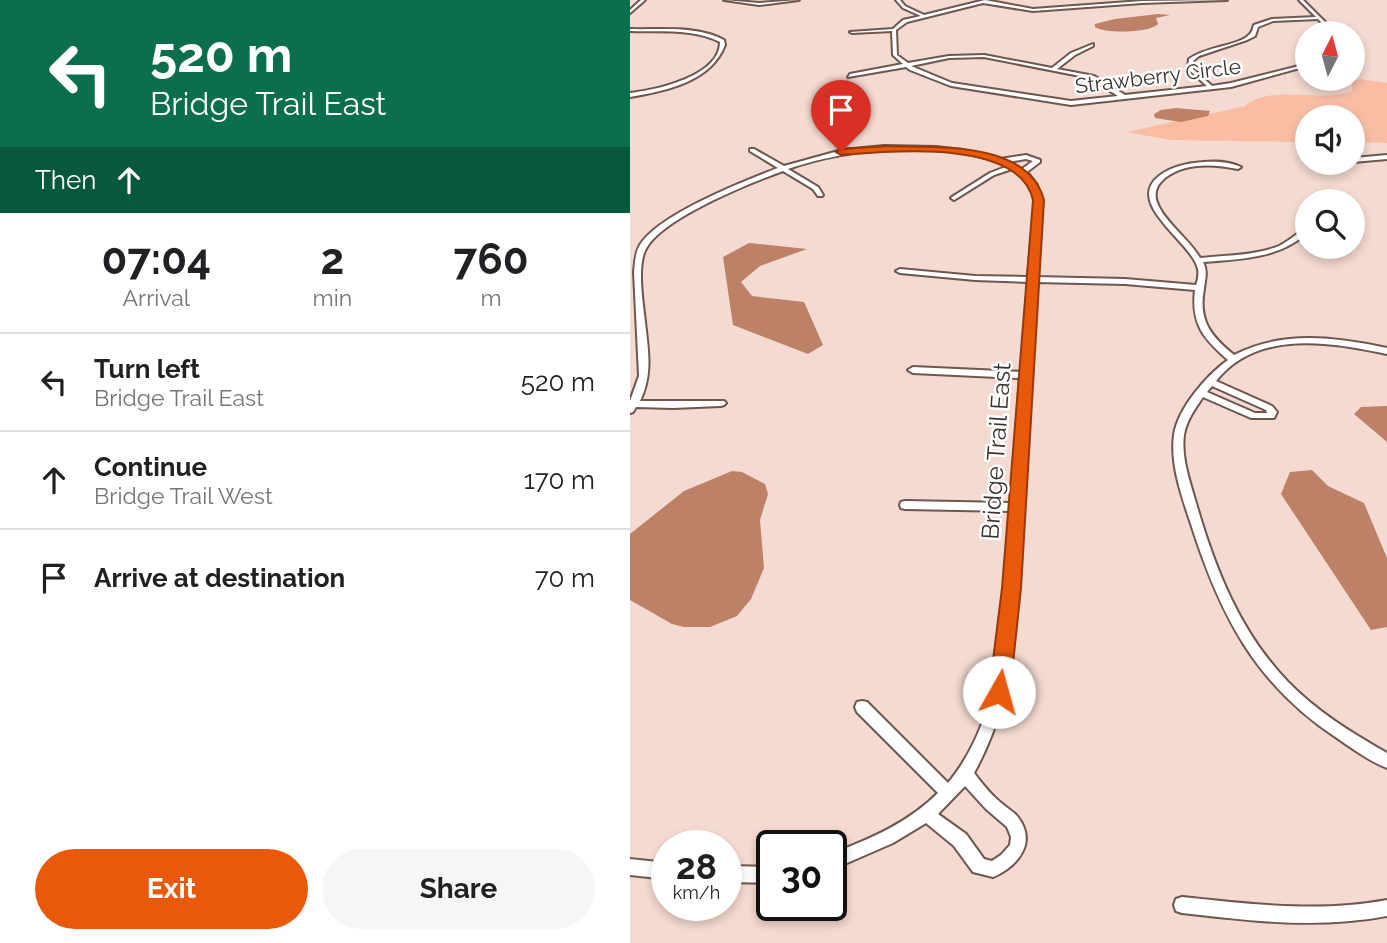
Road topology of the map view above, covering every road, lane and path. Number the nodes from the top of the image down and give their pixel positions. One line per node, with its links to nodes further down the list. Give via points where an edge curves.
1 (643, 0): 10 (street)
2 (726, 0): 3 (street, via 759,4)
3 (797, 0)
4 (898, 0): 11 (street)
5 (977, 0): 9 (street)
6 (990, 0): 9 (street)
7 (1225, 0): 9 (street, via 1033,10)
8 (1301, 0): 12 (street)
9 (984, 2): 11 (street)
10 (630, 12)
11 (922, 15): 15 (street, via 905,20)
12 (1320, 18): 13 (street); 22 (street, via 1266,21 1246,40 1198,54 1190,69)
13 (1323, 21)
14 (630, 30): 23 (street, via 711,35 723,45 716,58 691,79)
15 (894, 30): 16 (street); 18 (street, via 893,49)
16 (852, 32)
17 (1091, 45): 19 (street)
18 (906, 65): 19 (street, via 974,55); 21 (street); 24 (street, Strawberry Circle, via 951,84 1046,101)
19 (1053, 69): 24 (street, via 1092,77)
20 (1295, 69): 22 (street, Strawberry Circle)
21 (850, 76)
22 (1212, 88): 24 (street, Strawberry Circle)
23 (630, 95)
24 (1125, 98)
25 (752, 150): 30 (street)
26 (1387, 157): 27 (street)
27 (1365, 159)
28 (1012, 167): 30 (street, via 972,152 904,149 841,152); 32 (street); 36 (street, Bridge Trail East, via 1035,186 1038,200)
29 (1237, 167): 34 (street, via 1195,164 1155,182 1152,191 1157,212)
30 (784, 170): 31 (street); 45 (street, via 717,195 663,227 641,249 635,262 644,376)
31 (820, 195)
32 (954, 198)
33 (1295, 240): 34 (street, via 1261,254)
34 (1199, 260): 37 (street)
35 (900, 271): 36 (street)
36 (1033, 279): 37 (street); 41 (street, Bridge Trail East)
37 (1200, 288): 39 (street, via 1198,318)
38 (1387, 351): 39 (street, via 1346,342 1304,340 1256,347)
39 (1233, 359): 42 (street)
40 (913, 370): 41 (street)
41 (1027, 375): 47 (street, Bridge Trail East)
42 (1209, 381): 43 (street); 43 (street, via 1269,408 1271,416 1255,416)
43 (1200, 393): 49 (street, via 1186,414 1178,439 1187,494 1224,601 1282,685 1331,726)
44 (721, 402): 45 (street)
45 (631, 406)
46 (905, 505): 47 (street)
47 (1017, 507): 50 (street, Bridge Trail East, via 999,692 987,735)
48 (862, 707): 51 (street)
49 (1387, 761)
50 (965, 774): 51 (street, Bridge Trail East); 52 (street, via 1018,832 1017,848 1009,862 993,869 979,866 960,840)
51 (947, 792): 52 (street, Bridge Trail East)
52 (927, 815): 53 (street, Bridge Trail East, via 879,845)
53 (847, 856)
54 (630, 867): 55 (street)
55 (651, 869)
56 (1182, 905): 57 (street, via 1281,915 1360,914)
57 (1387, 908)

